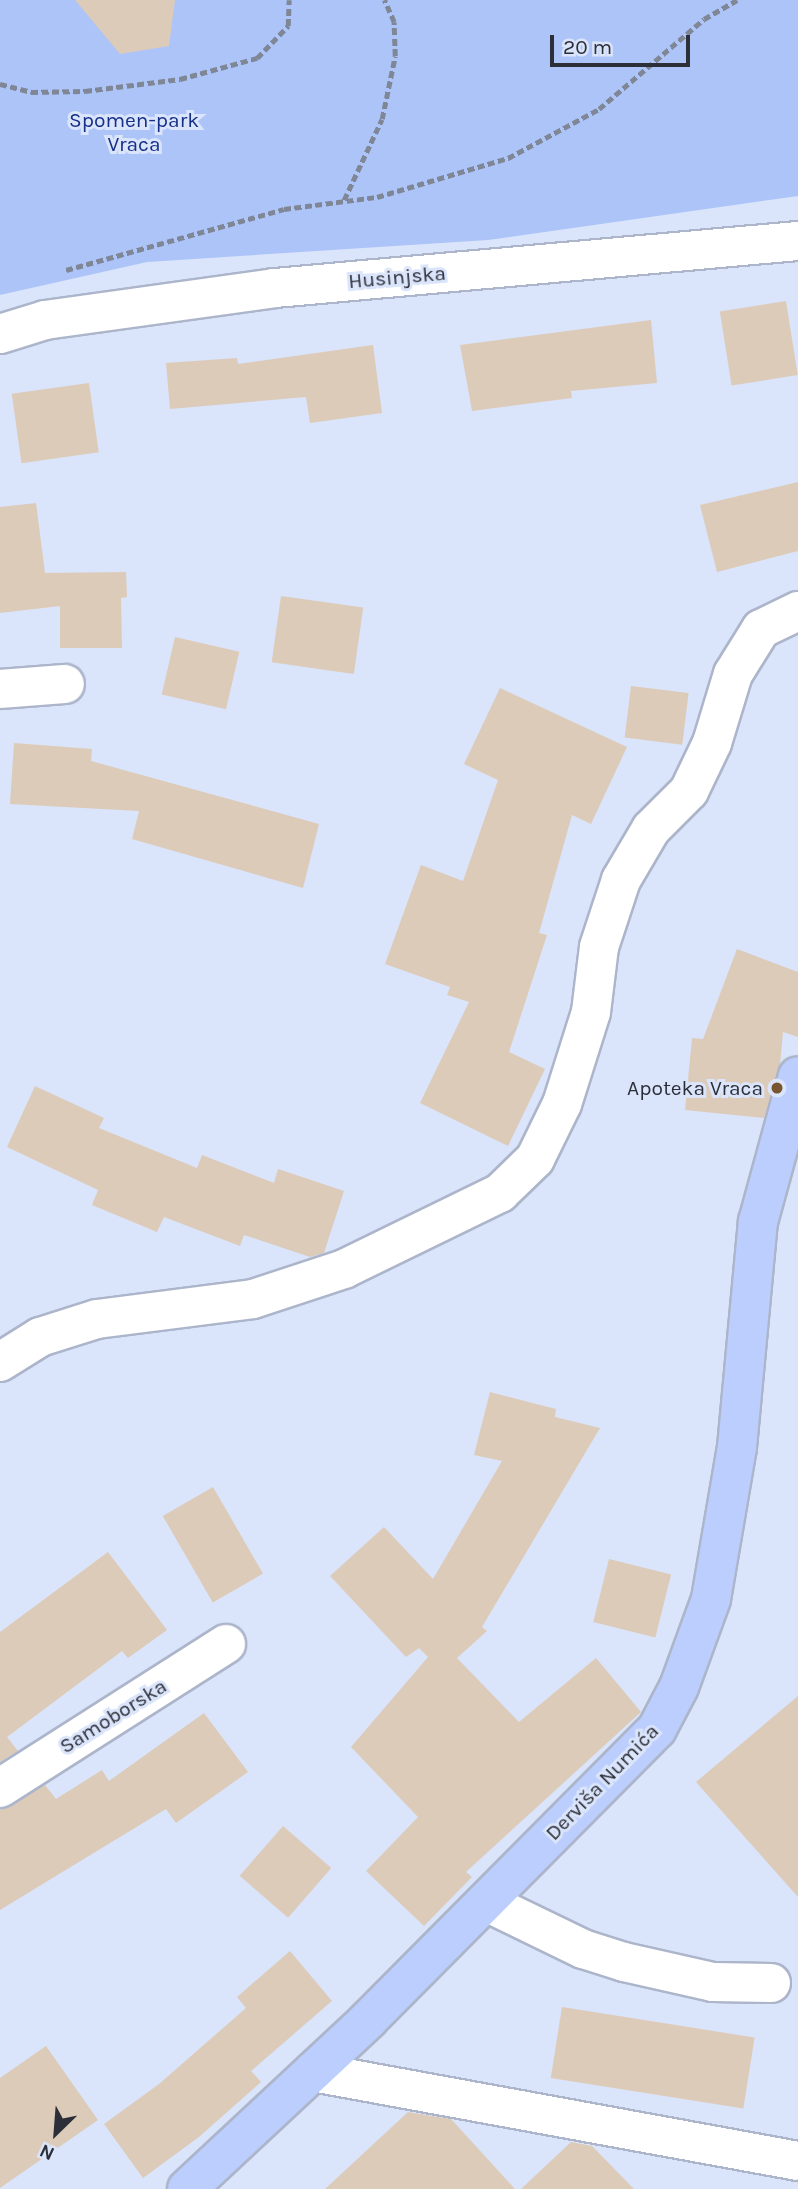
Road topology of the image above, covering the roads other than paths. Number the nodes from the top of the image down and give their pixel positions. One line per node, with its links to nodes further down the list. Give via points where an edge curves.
1 (798, 241): 2 (street, Husinjska, via 275,288 45,320)
2 (0, 334)
3 (798, 611): 7 (street, via 761,629 733,674 712,743 689,791 651,829 621,880 599,947 591,1012 562,1104 535,1159 500,1194 344,1269 253,1299 97,1319 40,1337)
4 (65, 684): 5 (street)
5 (0, 689)
6 (798, 1076): 10 (main road, Derviša Numića, via 758,1223 735,1460 711,1600 695,1648 657,1729)
7 (0, 1362)
8 (226, 1644): 9 (street, Samoborska)
9 (0, 1788)
10 (486, 1902): 11 (street, via 583,1949 624,1962 713,1982); 12 (main road, Derviša Numića)
11 (771, 1983)
12 (313, 2072): 13 (street); 14 (main road, Derviša Numića)
13 (798, 2161)
14 (187, 2189)

